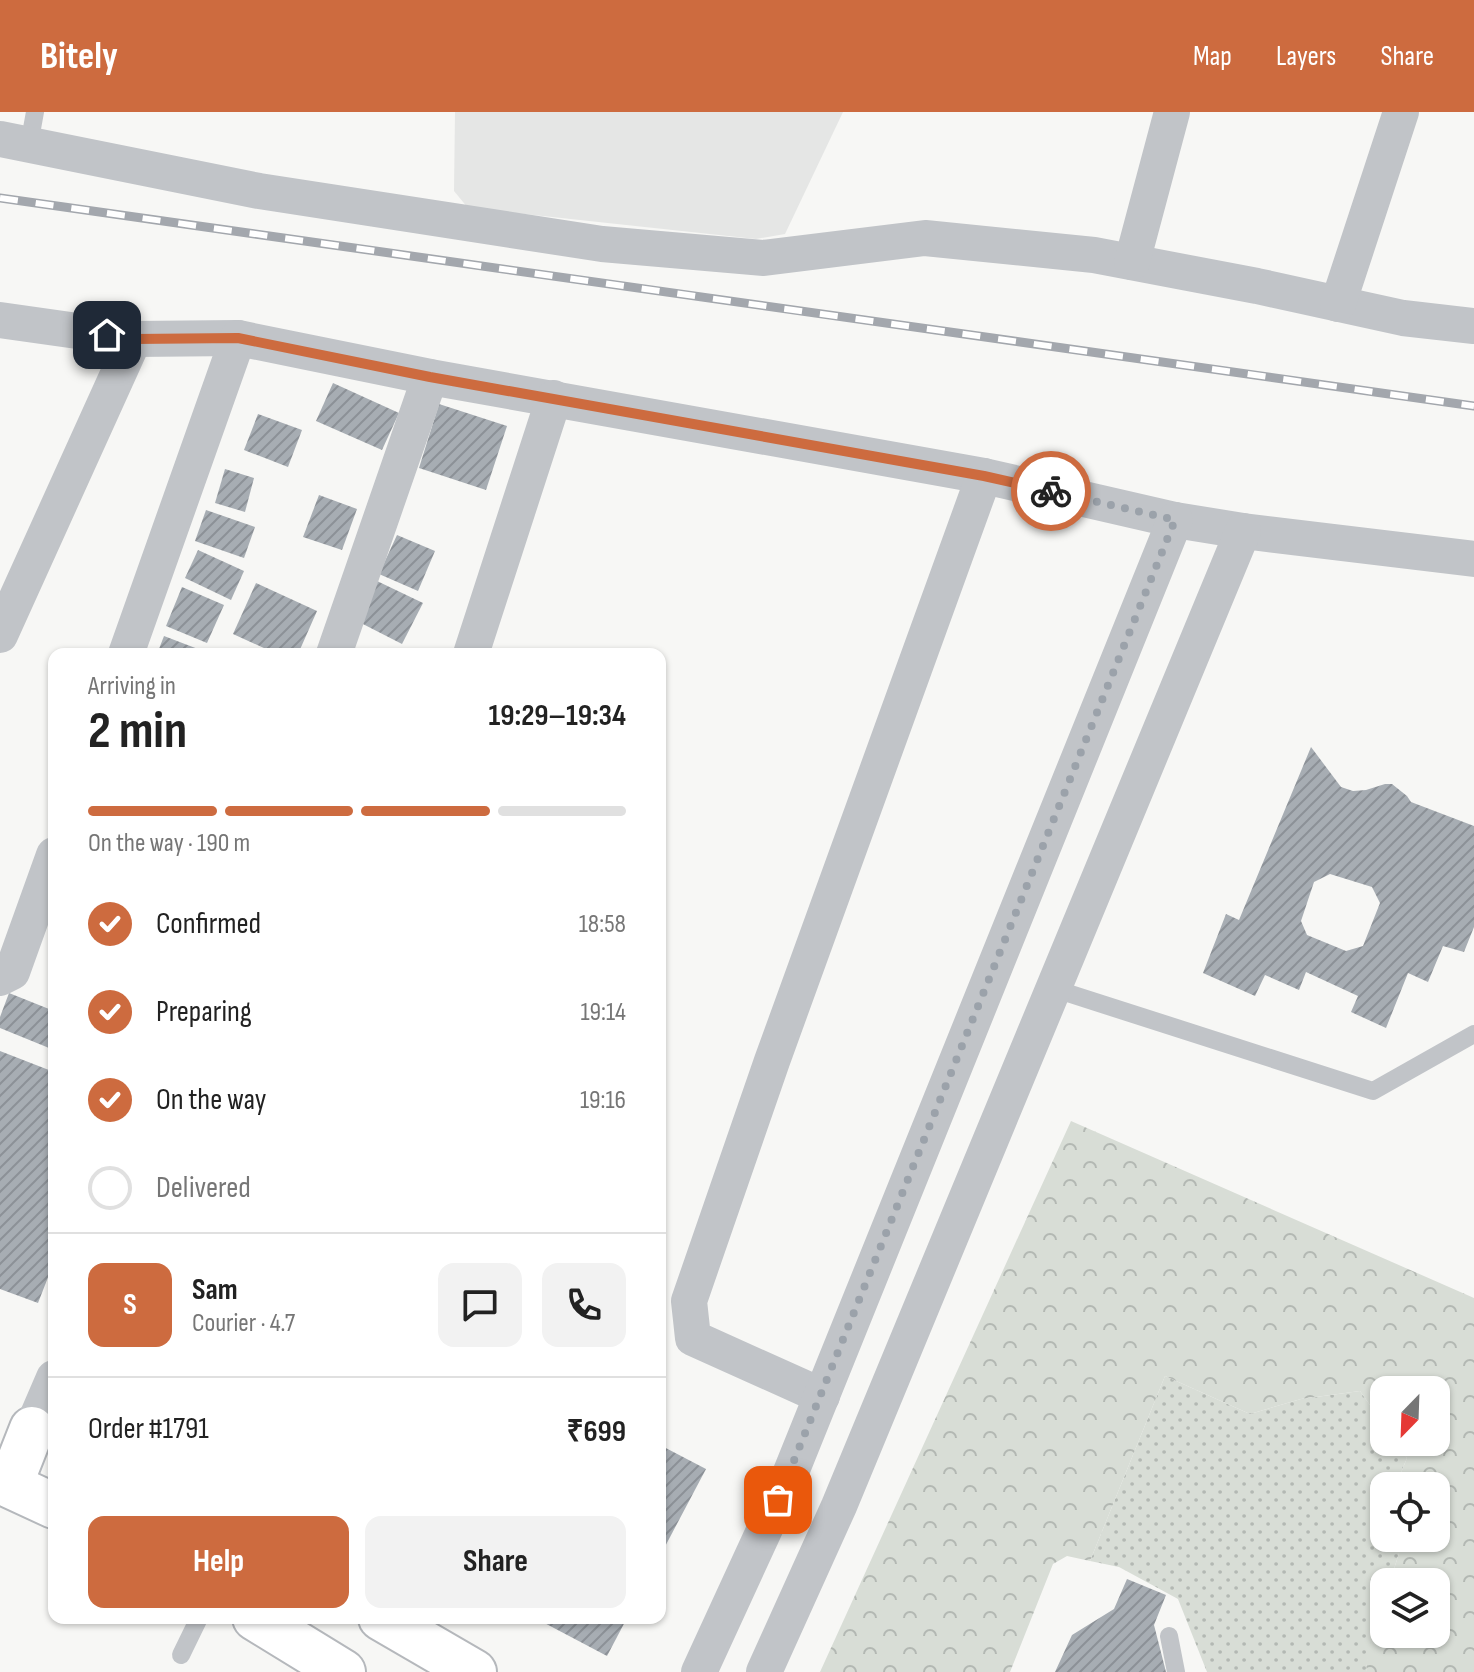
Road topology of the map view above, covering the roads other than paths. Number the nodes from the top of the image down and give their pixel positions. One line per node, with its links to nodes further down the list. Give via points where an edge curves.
1 (1172, 112): 4 (street)
2 (1401, 112): 5 (street)
3 (21, 132): 4 (street, via 259,191 602,244 764,258 925,238)
4 (1132, 262): 5 (street)
5 (1338, 304): 7 (street)
6 (0, 320): 9 (street)
7 (1474, 326)
8 (238, 338): 9 (street); 10 (street); 17 (street)
9 (134, 339): 16 (street)
10 (430, 377): 11 (street); 18 (street)
11 (554, 398): 12 (street); 19 (street)
12 (984, 476): 13 (street); 25 (street, via 689,1301 693,1338)
13 (1175, 520): 14 (street); 25 (street)
14 (1243, 531): 15 (street); 22 (street)
15 (1474, 559)
16 (0, 635)
17 (128, 648)
18 (336, 648)
19 (473, 648)
20 (48, 872): 21 (street, via 12,972)
21 (0, 978)
22 (1052, 988): 23 (lane, via 1373,1091); 37 (street, via 839,1506)
23 (1474, 1034)
24 (48, 1390): 26 (street)
25 (822, 1396): 36 (street)
26 (29, 1428): 27 (main road)
27 (5, 1483): 28 (main road)
28 (48, 1503)
29 (196, 1624): 33 (lane)
30 (265, 1624): 34 (main road)
31 (391, 1624): 35 (main road)
32 (1169, 1636): 38 (lane)
33 (181, 1655)
34 (343, 1672)
35 (474, 1672)
36 (699, 1672)
37 (764, 1672)
38 (1176, 1672)

